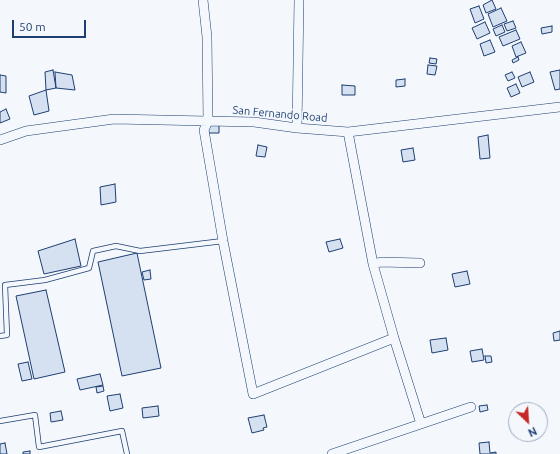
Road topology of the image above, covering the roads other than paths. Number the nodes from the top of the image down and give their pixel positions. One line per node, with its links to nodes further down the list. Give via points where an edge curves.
1 (203, 0): 4 (street, via 207,37)
2 (299, 0): 5 (street)
3 (560, 107): 6 (street, San Fernando Road)
4 (208, 121): 5 (street, San Fernando Road, via 254,122); 7 (street, San Fernando Road, via 114,119 26,131); 8 (street, via 204,130)
5 (297, 128): 6 (street, San Fernando Road)
6 (348, 132): 10 (street)
7 (0, 140)
8 (223, 241): 11 (lane, via 140,251 116,246 93,251 89,268 45,280 5,285 7,335); 12 (street, via 253,394)
9 (420, 263): 10 (street)
10 (373, 264): 12 (street)
11 (0, 336)
12 (394, 338): 15 (street)
13 (471, 407): 15 (street)
14 (0, 421): 16 (lane, via 35,415 39,447 122,431)
15 (421, 424): 17 (street)
16 (127, 454)
17 (332, 454)

